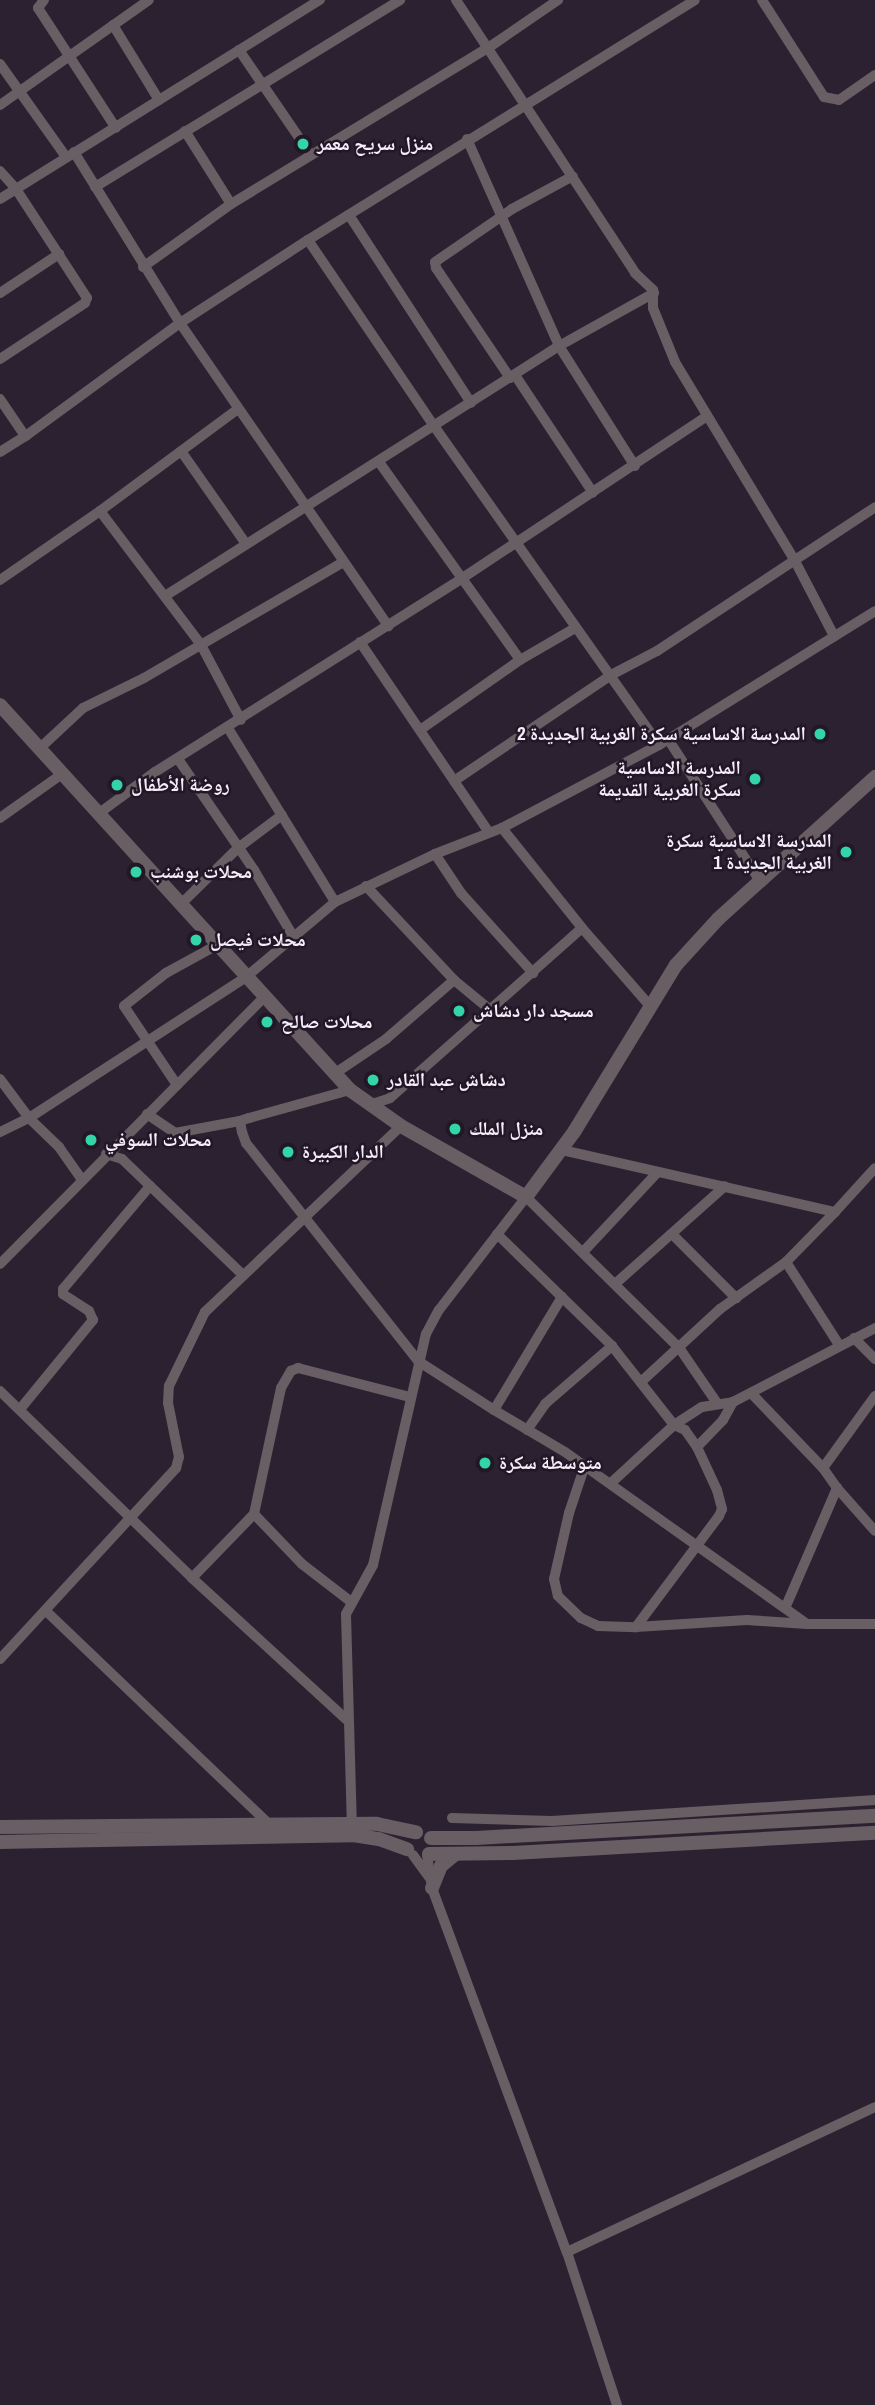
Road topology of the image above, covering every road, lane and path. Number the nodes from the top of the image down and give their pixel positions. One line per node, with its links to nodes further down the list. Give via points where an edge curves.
1 (44, 0): 12 (street, via 38,8)
2 (149, 0): 9 (street)
3 (320, 0): 11 (street)
4 (400, 0): 15 (street)
5 (456, 0): 10 (street)
6 (558, 0): 10 (street)
7 (695, 0): 19 (street)
8 (762, 0): 14 (street, via 824,97 839,100)
9 (113, 25): 12 (street); 17 (street)
10 (488, 48): 19 (street); 24 (street)
11 (239, 50): 15 (street); 17 (street)
12 (69, 57): 16 (street); 20 (street)
13 (0, 64): 16 (street)
14 (875, 75)
15 (261, 84): 21 (street); 24 (street)
16 (19, 90): 18 (street); 23 (street)
17 (159, 100): 20 (street)
18 (0, 105)
19 (525, 105): 22 (street); 26 (street)
20 (116, 128): 23 (street)
21 (186, 131): 27 (street); 30 (street)
22 (467, 139): 31 (street); 32 (street)
23 (70, 155): 27 (street); 28 (street)
24 (311, 155): 30 (street)
25 (0, 171): 28 (street)
26 (573, 176): 32 (street); 37 (street, via 635,273)
27 (95, 187): 35 (street)
28 (16, 189): 29 (street); 34 (street)
29 (0, 200)
30 (231, 204): 35 (street)
31 (349, 215): 33 (street); 43 (street)
32 (502, 215): 39 (street); 41 (street, via 435,263)
33 (308, 240): 38 (street); 46 (street)
34 (59, 254): 36 (street); 40 (street, via 86,294 86,303)
35 (143, 267): 38 (street)
36 (0, 293)
37 (654, 293): 39 (street); 45 (street, via 653,308 670,351)
38 (180, 323): 44 (street); 47 (street)
39 (559, 346): 41 (street); 51 (street)
40 (0, 359)
41 (513, 376): 43 (street); 52 (street)
42 (0, 399): 47 (street)
43 (471, 402): 46 (street)
44 (238, 409): 48 (street); 53 (street)
45 (706, 416): 51 (street); 58 (street)
46 (434, 426): 50 (street); 56 (street)
47 (25, 436): 49 (street)
48 (181, 451): 55 (street); 57 (street)
49 (0, 452)
50 (379, 462): 53 (street); 60 (street)
51 (635, 466): 52 (street)
52 (593, 493): 56 (street)
53 (306, 507): 57 (street); 59 (street)
54 (875, 507): 58 (street)
55 (100, 512): 61 (street); 62 (street)
56 (516, 542): 60 (street); 65 (street)
57 (246, 544): 62 (street)
58 (794, 561): 66 (street); 70 (street, via 657,651)
59 (343, 562): 64 (street); 68 (street)
60 (461, 579): 64 (street); 69 (street)
61 (0, 580)
62 (165, 596): 68 (street)
63 (875, 611): 66 (street)
64 (387, 626): 67 (street)
65 (575, 628): 69 (street); 70 (street)
66 (834, 636): 75 (street)
67 (360, 642): 72 (street); 74 (street)
68 (200, 643): 72 (street); 76 (street, via 83,708)
69 (520, 660): 74 (street)
70 (611, 675): 75 (street); 80 (street)
71 (0, 705): 76 (street)
72 (241, 720): 73 (street)
73 (228, 728): 77 (street); 82 (street)
74 (419, 730): 80 (street)
75 (664, 742): 84 (street); 88 (street)
76 (39, 749): 78 (street)
77 (178, 759): 81 (street); 86 (street)
78 (62, 774): 81 (street); 83 (street)
79 (875, 777): 88 (street)
80 (454, 781): 85 (street)
81 (98, 814): 91 (street)
82 (282, 815): 86 (street); 90 (street)
83 (0, 818)
84 (502, 828): 85 (street); 92 (street)
85 (488, 831): 87 (street)
86 (238, 848): 91 (street); 93 (street)
87 (435, 854): 89 (street); 95 (street, via 461,893)
88 (760, 881): 99 (street, via 676,965)
89 (366, 886): 90 (street); 97 (street)
90 (335, 902): 93 (street)
91 (181, 904): 94 (street)
92 (582, 928): 95 (street); 99 (street)
93 (293, 936): 96 (street)
94 (218, 946): 96 (street); 101 (street, via 166,973 124,1006)
95 (533, 973): 100 (street)
96 (246, 977): 98 (street); 101 (street)
97 (454, 980): 100 (street); 102 (street, via 386,1039)
98 (264, 997): 102 (street); 104 (street)
99 (651, 1007): 112 (street)
100 (489, 1009): 106 (street, via 390,1098)
101 (147, 1042): 104 (street); 108 (street)
102 (334, 1074): 105 (street)
103 (0, 1079): 108 (street)
104 (177, 1085): 107 (street)
105 (350, 1090): 106 (street); 109 (street)
106 (369, 1105): 110 (street)
107 (147, 1114): 109 (street, via 175,1133); 113 (street)
108 (29, 1118): 111 (street); 116 (street, via 59,1147)
109 (240, 1121): 121 (street, via 246,1143)
110 (401, 1126): 119 (street); 121 (street)
111 (0, 1132)
112 (562, 1150): 115 (street); 119 (street)
113 (106, 1154): 116 (street); 117 (street, via 122,1159)
114 (875, 1168): 120 (street)
115 (657, 1173): 118 (street); 124 (street)
116 (81, 1180): 126 (street)
117 (150, 1186): 127 (street); 145 (street, via 63,1289 93,1320)
118 (724, 1186): 120 (street); 123 (street)
119 (526, 1197): 122 (street); 124 (street)
120 (835, 1212): 125 (street)
121 (305, 1217): 127 (street); 137 (street)
122 (497, 1234): 129 (street); 137 (street, via 439,1310)
123 (672, 1234): 128 (street); 130 (street)
124 (583, 1252): 128 (street)
125 (786, 1262): 130 (street); 133 (street)
126 (0, 1264)
127 (242, 1274): 155 (street, via 198,1322 173,1377 168,1404 176,1436 176,1468)
128 (615, 1284): 135 (street)
129 (562, 1297): 134 (street); 146 (street)
130 (736, 1298): 135 (street)
131 (875, 1328): 132 (street)
132 (854, 1338): 133 (street); 136 (street)
133 (839, 1345): 140 (street)
134 (612, 1346): 138 (street); 148 (street, via 545,1404)
135 (680, 1349): 138 (street); 144 (street)
136 (875, 1359)
137 (418, 1360): 142 (street); 146 (street)
138 (641, 1382): 147 (street)
139 (0, 1391): 145 (street)
140 (751, 1392): 143 (street); 151 (street)
141 (875, 1396): 151 (street)
142 (410, 1397): 154 (street, via 298,1368 291,1371 281,1388); 159 (street, via 373,1565)
143 (733, 1402): 144 (street); 149 (street)
144 (717, 1403): 147 (street)
145 (20, 1408): 155 (street)
146 (494, 1410): 148 (street)
147 (674, 1424): 149 (street, via 685,1430); 152 (street)
148 (527, 1430): 150 (street)
149 (697, 1447): 157 (street, via 722,1509)
150 (585, 1465): 152 (street); 164 (street, via 556,1558 558,1596 589,1624)
151 (823, 1468): 153 (street)
152 (611, 1483): 157 (street)
153 (837, 1489): 156 (street); 160 (street)
154 (254, 1514): 158 (street); 159 (street, via 302,1563)
155 (132, 1519): 158 (street); 161 (street)
156 (875, 1531)
157 (698, 1545): 160 (street); 164 (street)
158 (191, 1578): 166 (street)
159 (350, 1601): 166 (street, via 344,1634)
160 (786, 1606): 162 (street)
161 (46, 1611): 165 (street); 172 (street)
162 (807, 1624): 163 (street); 164 (street, via 747,1620)
163 (875, 1624)
164 (636, 1627)
165 (0, 1660)
166 (346, 1719): 175 (street)
167 (875, 1800): 168 (street)
168 (843, 1810): 169 (street); 170 (street); 179 (street)
169 (753, 1816): 174 (street); 177 (street); 181 (street)
170 (875, 1816)
171 (452, 1818): 174 (street)
172 (270, 1825): 173 (street); 175 (street)
173 (0, 1827)
174 (552, 1828): 177 (street); 180 (street)
175 (352, 1830): 176 (street, via 393,1825); 182 (street); 184 (street)
176 (416, 1832): 180 (street); 184 (street, via 407,1840)
177 (578, 1832): 183 (street)
178 (875, 1833): 179 (street)
179 (844, 1835): 181 (street)
180 (431, 1838): 184 (street, via 433,1846)
181 (755, 1839): 183 (street)
182 (0, 1842)
183 (578, 1849): 185 (street)
184 (419, 1853): 185 (street); 186 (street)
185 (454, 1855): 186 (street, via 441,1866)
186 (432, 1884): 188 (street)
187 (875, 2107): 188 (street)
188 (567, 2252): 189 (street)
189 (617, 2405)

